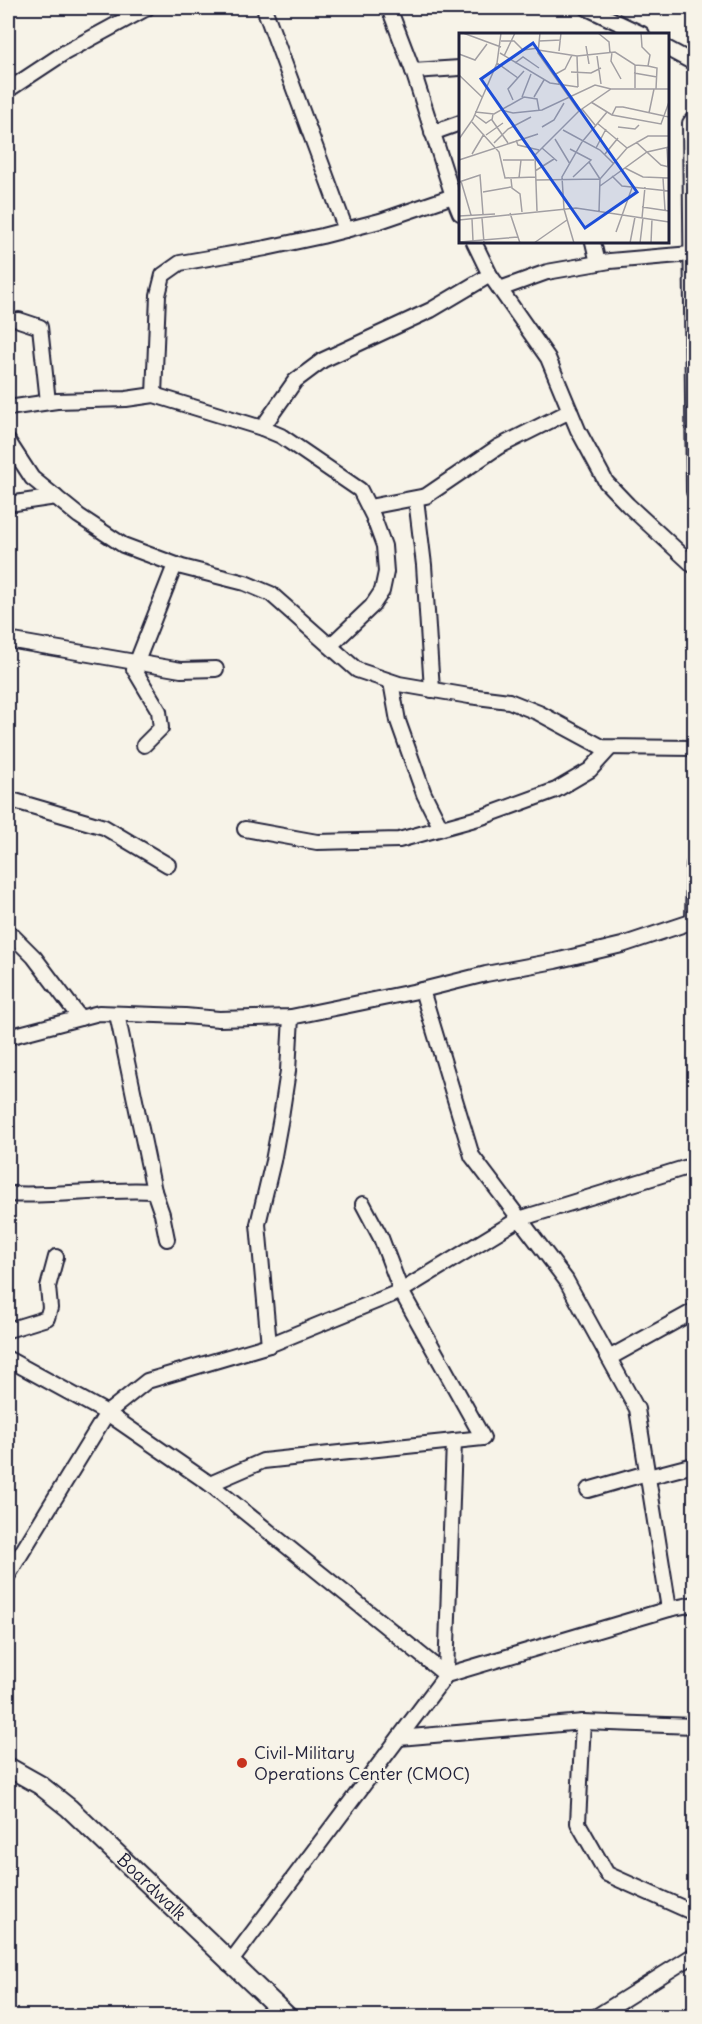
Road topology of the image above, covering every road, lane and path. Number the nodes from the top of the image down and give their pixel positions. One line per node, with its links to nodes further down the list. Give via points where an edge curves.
1 (147, 8): 10 (street, via 63,53)
2 (264, 8): 16 (street)
3 (388, 8): 9 (street)
4 (587, 8): 5 (street)
5 (640, 33)
6 (669, 50): 7 (street)
7 (694, 63)
8 (459, 68): 9 (street)
9 (413, 71): 13 (street)
10 (8, 90)
11 (694, 118): 19 (street, via 690,123)
12 (459, 123): 13 (street)
13 (432, 133): 14 (street)
14 (453, 196): 15 (street); 16 (street)
15 (459, 211)
16 (346, 230): 24 (street, via 180,262 163,275 158,295)
17 (474, 243): 21 (street)
18 (593, 243): 20 (street)
19 (691, 254): 20 (street); 29 (street)
20 (598, 263): 22 (street, via 547,272)
21 (490, 275): 22 (street); 28 (street, via 431,310 323,360 295,381)
22 (500, 289): 27 (street, via 548,358)
23 (19, 320): 25 (street, via 40,327)
24 (154, 395): 25 (street); 28 (street)
25 (48, 402): 26 (street)
26 (8, 408)
27 (570, 411): 33 (street, via 498,447 426,496); 37 (street, via 606,482)
28 (262, 428): 35 (street, via 281,436 351,483)
29 (694, 433): 31 (street)
30 (8, 441): 32 (street, via 32,478)
31 (694, 492)
32 (56, 497): 34 (street); 36 (street, via 123,545)
33 (416, 498): 35 (street); 43 (street)
34 (15, 503)
35 (369, 507): 39 (street, via 384,546 386,572 382,591 365,614)
36 (175, 565): 39 (street, via 245,583 271,594); 40 (street)
37 (694, 566)
38 (8, 640): 40 (street)
39 (330, 646): 42 (street, via 357,670)
40 (137, 661): 41 (street, via 181,670); 44 (street, via 134,669 159,711 161,728)
41 (216, 669)
42 (391, 682): 43 (street); 48 (street, via 398,721 424,794)
43 (432, 690): 45 (street, via 509,701)
44 (144, 746)
45 (610, 748): 46 (street); 48 (street, via 590,770 556,790)
46 (694, 748)
47 (8, 799): 51 (street, via 104,827)
48 (441, 828): 49 (street, via 399,840 317,842)
49 (245, 829)
50 (694, 864): 52 (street)
51 (168, 865)
52 (694, 922): 54 (street, via 622,945)
53 (8, 931): 57 (street, via 34,957)
54 (422, 990): 56 (street); 63 (street, via 472,1156)
55 (117, 1014): 56 (street, via 219,1019); 57 (street); 60 (street)
56 (291, 1017): 69 (street, via 281,1117 258,1224)
57 (80, 1018): 58 (street)
58 (8, 1037)
59 (694, 1165): 63 (street)
60 (154, 1191): 61 (street); 64 (street)
61 (8, 1194)
62 (363, 1204): 66 (street)
63 (519, 1219): 66 (street); 70 (street, via 566,1280)
64 (167, 1239)
65 (56, 1257): 68 (street, via 48,1287 47,1318)
66 (401, 1291): 69 (street); 73 (street, via 483,1438)
67 (694, 1311): 70 (street)
68 (8, 1330)
69 (268, 1345): 72 (street, via 147,1381)
70 (609, 1358): 75 (street, via 637,1409)
71 (8, 1359): 72 (street)
72 (106, 1413): 76 (street); 78 (street)
73 (454, 1441): 76 (street, via 262,1461); 81 (street)
74 (694, 1466): 75 (street)
75 (647, 1475): 77 (street); 80 (street)
76 (210, 1484): 81 (street)
77 (588, 1490)
78 (8, 1575)
79 (694, 1604): 80 (street)
80 (669, 1610): 81 (street)
81 (446, 1675): 84 (street)
82 (583, 1722): 83 (street); 84 (street); 86 (street, via 578,1823 607,1874)
83 (694, 1726)
84 (399, 1738): 88 (street)
85 (8, 1767): 88 (street, Boardwalk, via 62,1802)
86 (694, 1913)
87 (694, 1955): 90 (street)
88 (229, 1964): 89 (street, Boardwalk)
89 (286, 2016)
90 (597, 2016)

